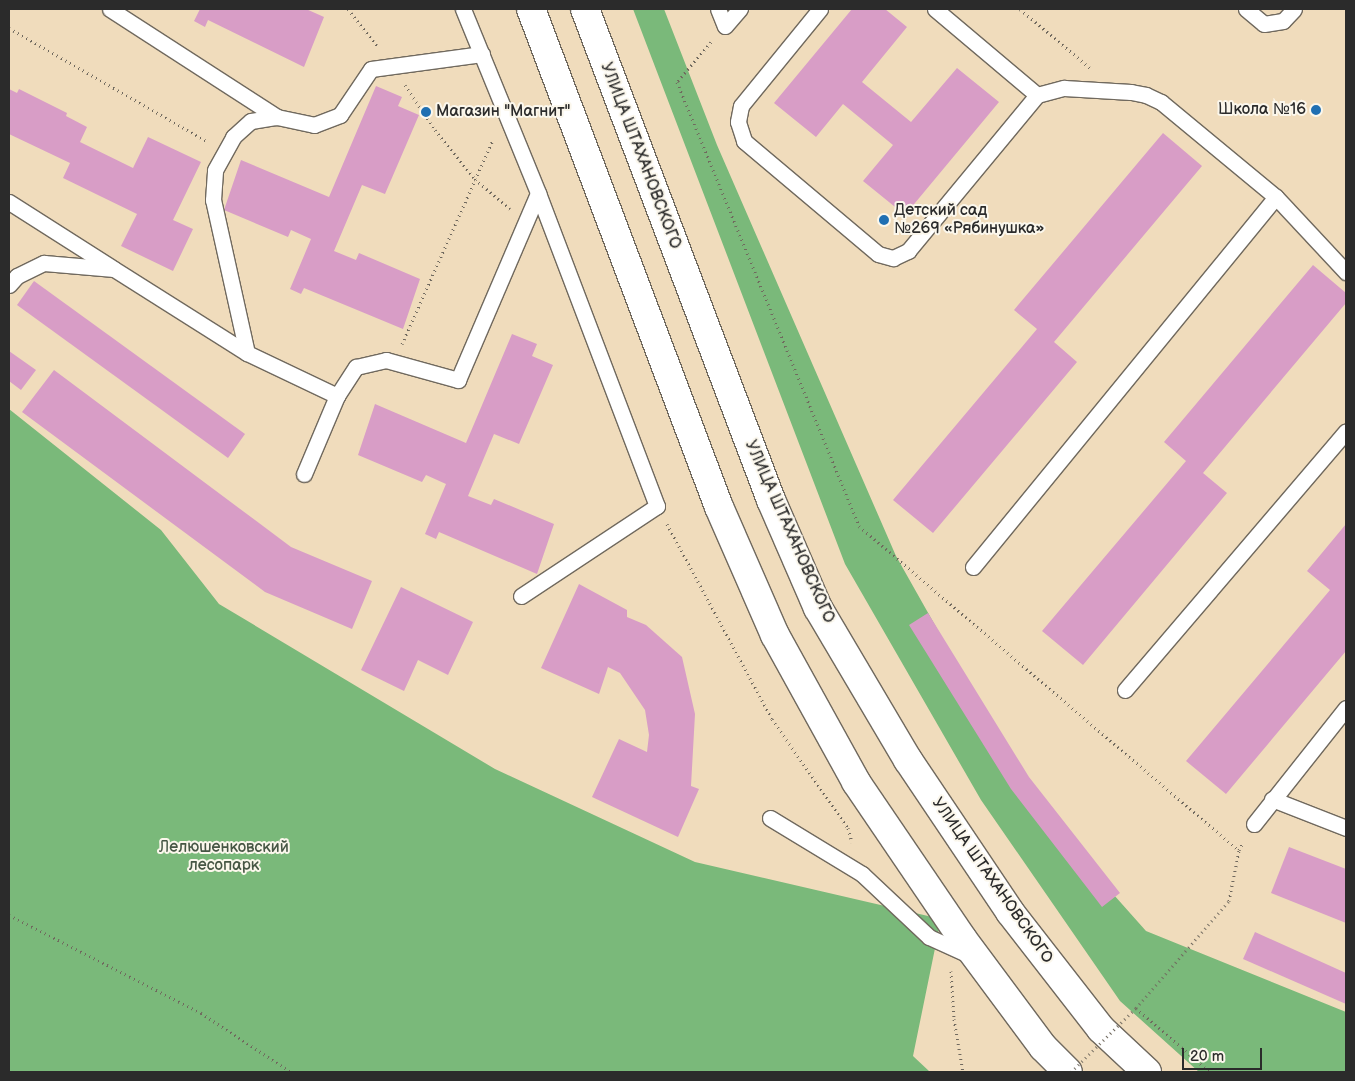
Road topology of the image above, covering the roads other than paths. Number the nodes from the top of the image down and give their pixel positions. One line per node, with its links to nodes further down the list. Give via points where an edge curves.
1 (110, 9): 13 (lane)
2 (463, 9): 11 (lane)
3 (531, 9): 32 (main road, via 719,507 775,635 856,782)
4 (584, 9): 34 (main road, УЛИЦА ШТАХАНОВСКОГО, via 771,500 818,608 908,760 1010,912 1101,1029)
5 (718, 9): 6 (lane, via 726,26)
6 (740, 9)
7 (820, 9): 12 (lane, via 741,106 738,122 744,141 878,254 893,258 908,251)
8 (935, 9): 12 (lane)
9 (1246, 9): 10 (lane, via 1264,24 1283,21)
10 (1294, 9)
11 (482, 54): 13 (lane, via 371,69 340,115 314,125); 14 (lane)
12 (1037, 95): 15 (lane, via 1064,88 1146,95 1161,102)
13 (277, 117): 20 (lane, via 251,121 233,137 214,170 213,200)
14 (538, 193): 21 (lane, via 458,380 386,360 356,367); 25 (lane, via 657,506)
15 (1276, 197): 18 (lane); 24 (lane)
16 (9, 202): 17 (lane)
17 (114, 269): 19 (lane, via 44,263 17,276); 20 (lane)
18 (1346, 272)
19 (9, 285)
20 (247, 353): 21 (lane)
21 (337, 396): 23 (lane)
22 (1346, 431): 26 (lane)
23 (304, 474)
24 (973, 567)
25 (520, 596)
26 (1125, 690)
27 (1346, 708): 28 (lane)
28 (1272, 799): 30 (lane); 31 (lane)
29 (770, 818): 32 (lane, via 862,874 929,937)
30 (1254, 824)
31 (1345, 827)
32 (977, 958): 33 (main road, via 1043,1047)
33 (1069, 1072)
34 (1147, 1072)

